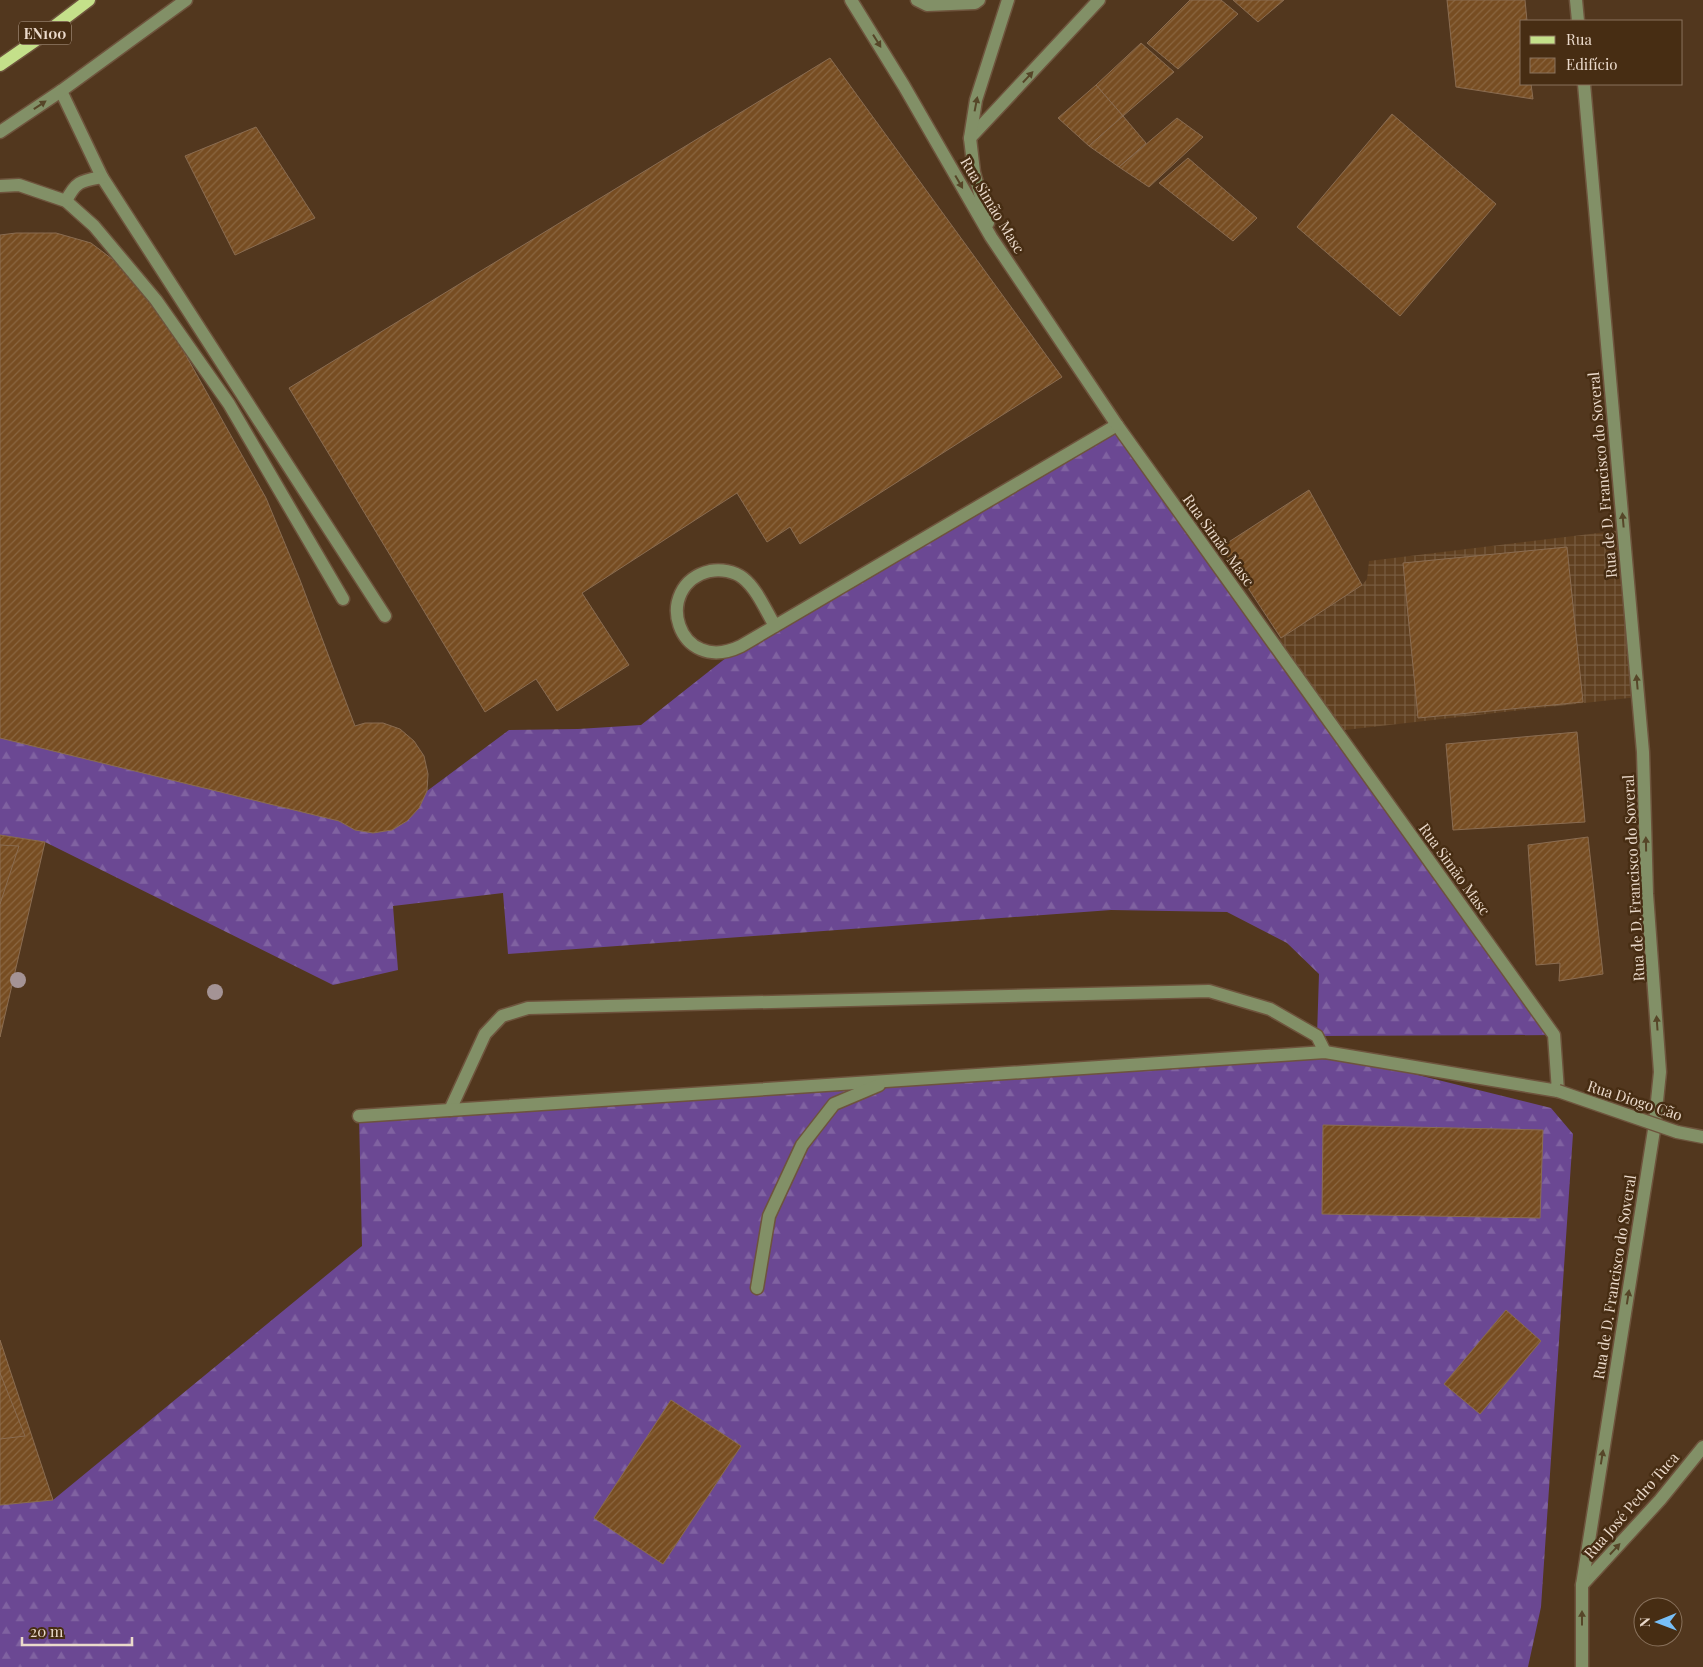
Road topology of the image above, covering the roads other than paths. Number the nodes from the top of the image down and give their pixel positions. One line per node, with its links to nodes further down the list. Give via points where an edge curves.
1 (89, 0): 10 (main road, EN100)
2 (186, 0): 12 (street)
3 (851, 0): 18 (street, Rua Simão Masc, one-way to 18)
4 (916, 0): 5 (street, via 927,5)
5 (979, 0)
6 (1008, 0): 14 (street, one-way to 6, via 976,100)
7 (1100, 0): 14 (street, one-way to 7)
8 (1576, 0): 9 (street)
9 (1578, 20)
10 (0, 64)
11 (1584, 85): 31 (street, Rua de D. Francisco do Soveral, one-way to 11, via 1654,1130 1660,1072 1647,894 1643,752)
12 (61, 91): 13 (street, one-way to 12); 15 (street)
13 (0, 132)
14 (970, 138): 18 (street, via 974,172)
15 (102, 176): 17 (street, via 84,180 73,187); 21 (street)
16 (0, 186): 17 (street, via 19,185)
17 (66, 201): 20 (street, via 94,226 156,300 229,404)
18 (991, 237): 19 (street, Rua Simão Masc)
19 (1117, 425): 22 (street); 25 (street, Rua Simão Masc, via 1554,1034)
20 (343, 599)
21 (385, 616)
22 (776, 626): 22 (street, via 753,589 743,578 730,572 702,573 689,581 676,606 677,621 683,634 703,651 716,654 729,652)
23 (1325, 1052): 24 (street, Rua Diogo Cão); 25 (street, Rua Diogo Cão); 26 (street, via 1317,1036 1270,1009 1209,991 528,1008 502,1016 485,1034)
24 (888, 1081): 26 (street, Rua Diogo Cão); 29 (street, via 834,1104 802,1145 769,1216)
25 (1558, 1091): 28 (street, Rua Diogo Cão, bridge, via 1677,1132)
26 (450, 1110): 27 (street, Rua Diogo Cão)
27 (360, 1116)
28 (1703, 1137)
29 (757, 1288)
30 (1703, 1447): 31 (street, Rua José Pedro Tuca, one-way to 30, via 1660,1500)
31 (1582, 1585): 32 (street, Rua de D. Francisco do Soveral, one-way to 31)
32 (1582, 1667)

